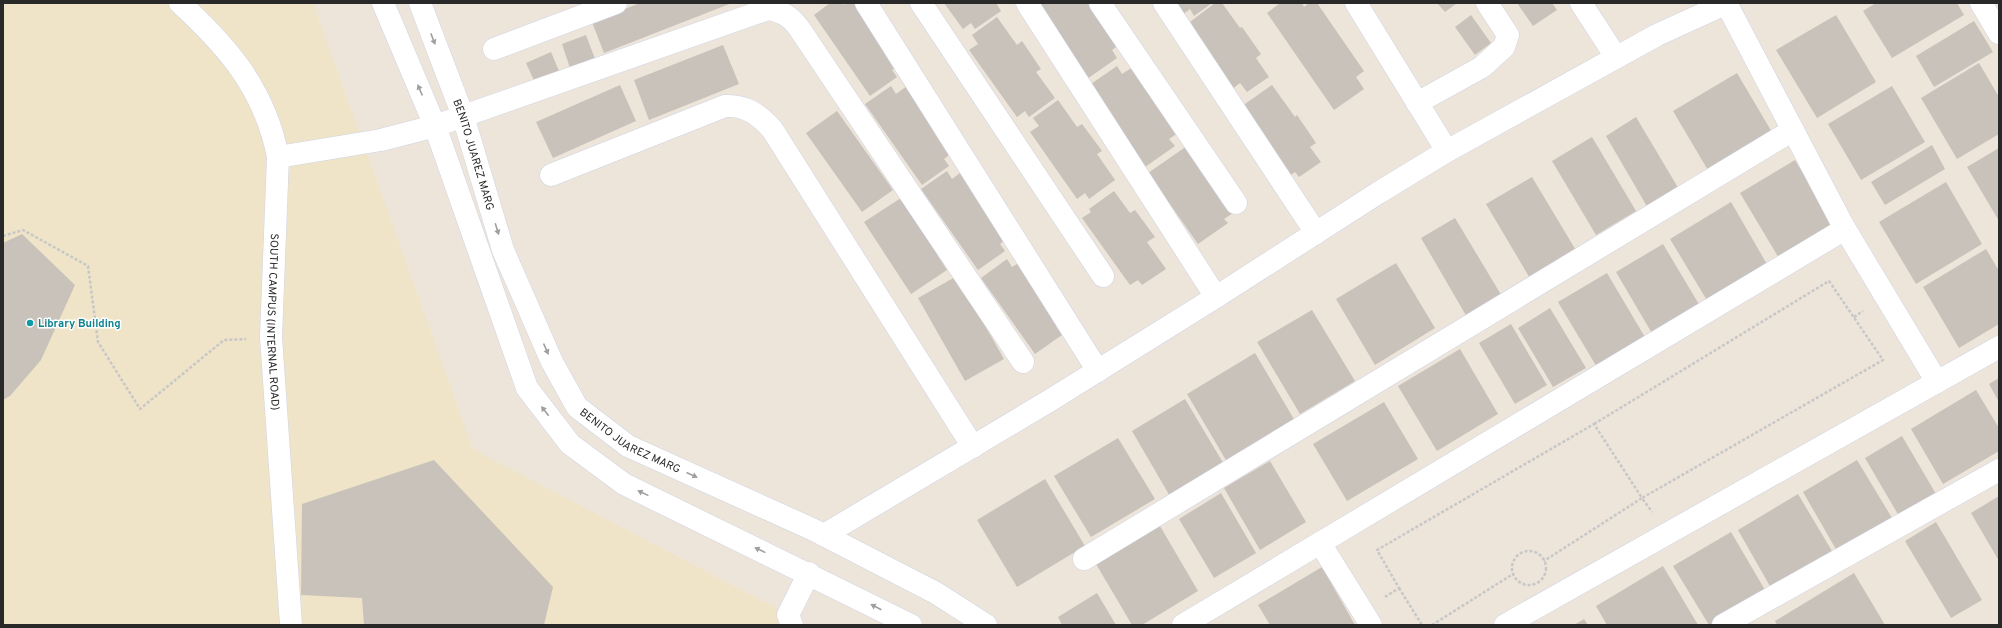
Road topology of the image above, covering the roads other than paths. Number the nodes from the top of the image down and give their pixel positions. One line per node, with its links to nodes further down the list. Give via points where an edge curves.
1 (180, 3): 23 (street, SOUTH CAMPUS (INTERNAL ROAD), via 208,29 240,66 263,107 273,131)
2 (383, 3): 20 (street, one-way to 2)
3 (420, 3): 19 (street, BENITO JUAREZ MARG, one-way to 19)
4 (616, 3): 16 (street)
5 (866, 3): 32 (street)
6 (921, 3): 28 (street)
7 (1027, 3): 29 (street)
8 (1100, 3): 25 (street)
9 (1164, 3): 27 (street)
10 (1356, 3): 18 (street)
11 (1488, 3): 18 (street, via 1508,36 1504,47 1482,67)
12 (1727, 3): 17 (street); 21 (street)
13 (1981, 3): 15 (street)
14 (1589, 6): 17 (street)
15 (1999, 33)
16 (494, 49)
17 (1616, 57): 22 (street)
18 (1417, 103): 22 (street)
19 (463, 116): 20 (street); 31 (street, via 768,9 779,11 789,16 799,28); 36 (street, BENITO JUAREZ MARG, one-way to 36, via 503,250 552,362 578,407 628,446)
20 (435, 126): 23 (street, via 381,140); 39 (street, one-way to 20, via 624,484 570,444 527,388)
21 (1794, 130): 26 (street); 38 (street)
22 (1447, 151): 27 (street)
23 (278, 157): 41 (street, SOUTH CAMPUS (INTERNAL ROAD), via 271,337)
24 (552, 175): 34 (street, via 725,106 737,105 750,109 772,129)
25 (1236, 203)
26 (1845, 229): 33 (street); 37 (street)
27 (1316, 233): 29 (street)
28 (1103, 276)
29 (1216, 297): 32 (street)
30 (1999, 347): 33 (street)
31 (1023, 362)
32 (1098, 371): 34 (street)
33 (1937, 382): 46 (street)
34 (973, 447): 36 (street)
35 (1999, 470): 47 (street)
36 (824, 535): 44 (street, BENITO JUAREZ MARG, via 936,593)
37 (1320, 543): 40 (street); 45 (street)
38 (1084, 558)
39 (809, 573): 42 (street, via 788,615); 43 (street, one-way to 39)
40 (1367, 618)
41 (291, 625)
42 (792, 625)
43 (911, 625)
44 (986, 625)
45 (1183, 625)
46 (1505, 625)
47 (1723, 625)

